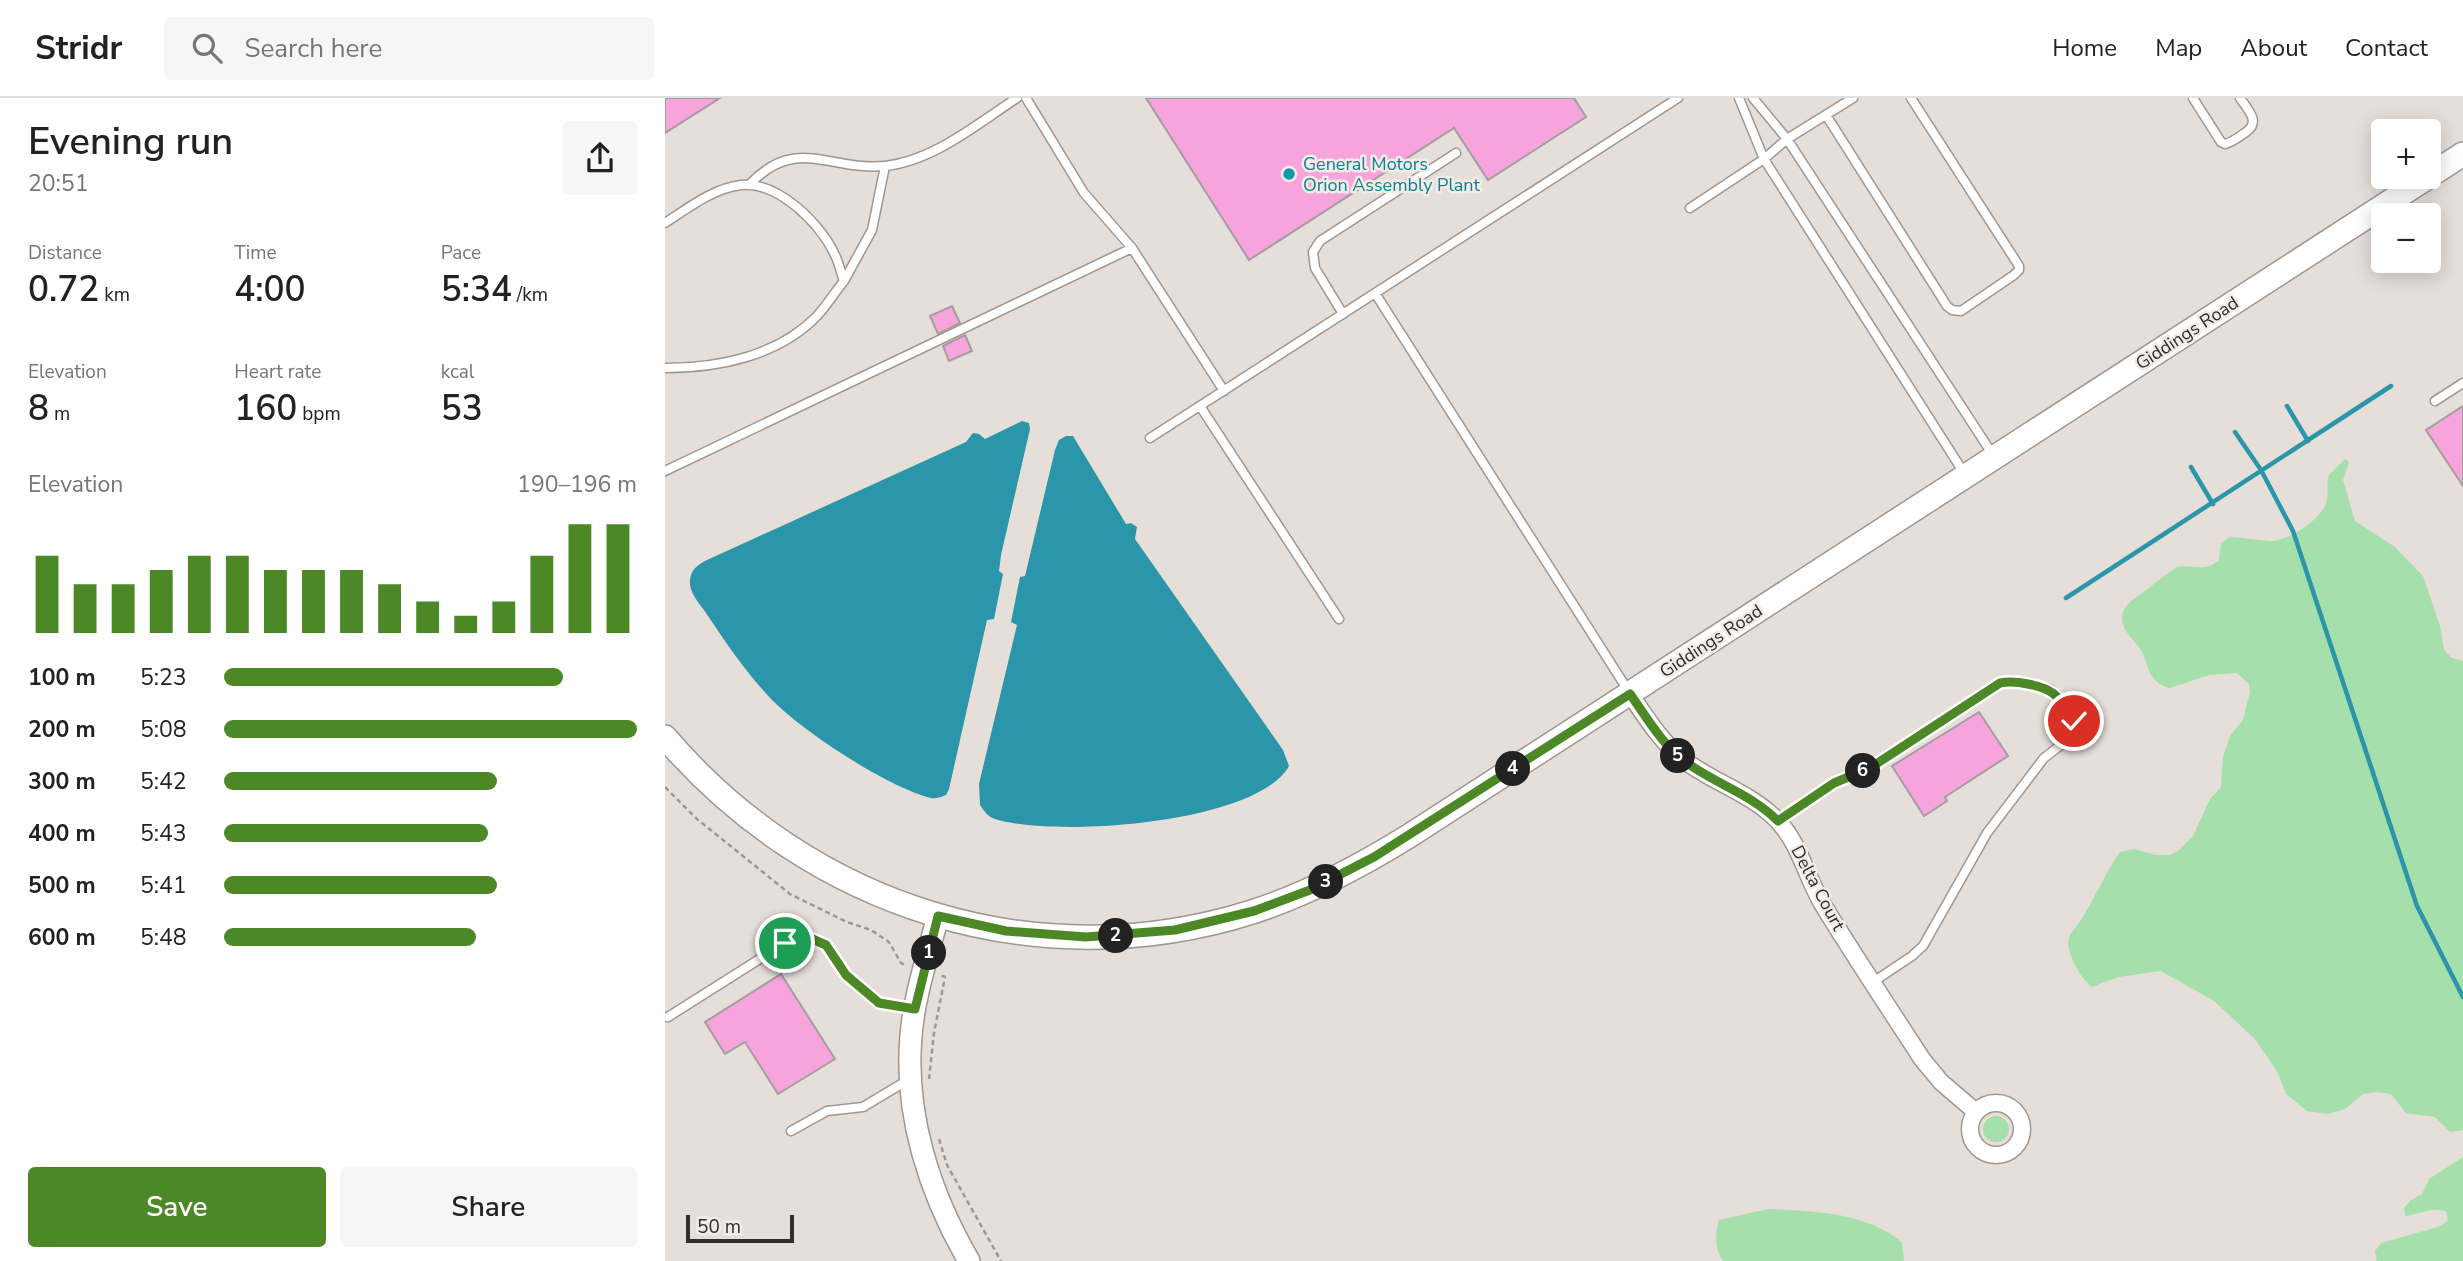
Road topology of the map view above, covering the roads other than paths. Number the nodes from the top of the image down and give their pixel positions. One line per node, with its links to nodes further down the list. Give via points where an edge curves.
1 (1017, 98): 15 (lane, via 947,144)
2 (1026, 98): 21 (lane, via 1084,193)
3 (1678, 98): 23 (lane)
4 (1739, 98): 14 (lane)
5 (1753, 98): 11 (lane)
6 (1853, 98): 10 (lane)
7 (1911, 98): 10 (lane, via 2019,265 2014,275 1961,311 1947,306)
8 (2193, 98): 9 (lane, via 2225,144 2254,124)
9 (2240, 98)
10 (1826, 115): 11 (lane)
11 (1787, 139): 14 (lane); 31 (lane)
12 (1456, 153): 24 (lane, via 1320,241 1313,252 1315,268)
13 (2463, 154): 16 (main road, Giddings Road)
14 (1764, 159): 19 (lane); 33 (lane)
15 (885, 166): 17 (lane, via 795,157 775,163); 22 (lane, via 872,230)
16 (2441, 168)
17 (749, 185): 20 (lane, via 725,188); 22 (lane, via 763,185 804,214 835,255)
18 (2408, 189): 31 (main road, Giddings Road)
19 (1690, 208)
20 (665, 223)
21 (1132, 248): 27 (lane); 32 (lane)
22 (844, 281): 25 (lane, via 816,317 764,352 708,366)
23 (1375, 293): 24 (lane); 35 (lane)
24 (1343, 314): 27 (lane)
25 (665, 368)
26 (2463, 383): 28 (lane)
27 (1224, 391): 29 (lane)
28 (2435, 401)
29 (1201, 406): 30 (lane); 34 (lane)
30 (1150, 438)
31 (1994, 457): 33 (main road, Giddings Road)
32 (665, 471)
33 (1966, 476): 35 (main road, Giddings Road)
34 (1339, 619)
35 (1630, 694): 37 (street, Delta Court, via 1678,755 1745,795); 38 (main road, Giddings Road, via 1374,857 1310,890 1254,911 1175,930 1086,937 1006,931)
36 (665, 737): 38 (main road, Giddings Road, via 736,808 790,849 863,889)
37 (1778, 821): 39 (street, Delta Court, via 1801,853 1822,903); 39 (lane, via 1834,783 1870,768 2000,683 2014,681 2050,689 2074,721 2073,735 2044,758 1983,840 1923,946)
38 (938, 916): 40 (street)
39 (1873, 982): 43 (street, Delta Court, via 1931,1070)
40 (915, 1009): 41 (lane, via 879,1003 846,975 826,945 803,935); 42 (street)
41 (668, 1017)
42 (911, 1079): 44 (lane, via 863,1107 827,1111); 45 (street, via 930,1177)
43 (1976, 1112)
44 (791, 1131)
45 (969, 1261)

